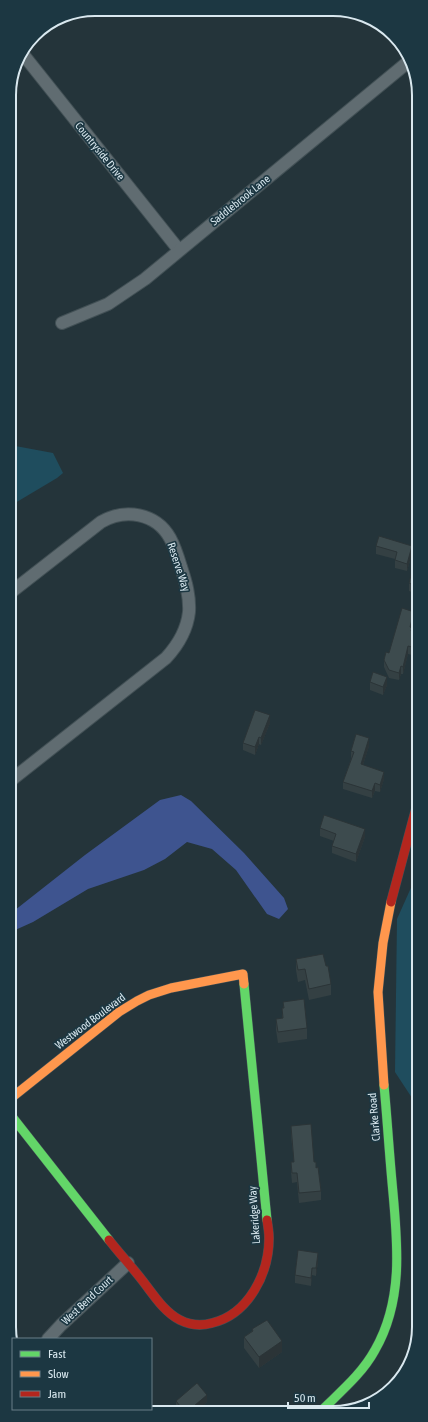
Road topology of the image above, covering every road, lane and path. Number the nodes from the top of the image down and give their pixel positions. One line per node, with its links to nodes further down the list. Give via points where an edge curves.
1 (25, 57): 3 (street, Countryside Drive)
2 (405, 64): 3 (street, Saddlebrook Lane)
3 (179, 250): 4 (street, Saddlebrook Lane, via 145,279 108,304)
4 (62, 323)
5 (16, 588): 6 (street, Reserve Way, via 101,522 112,516 128,514 150,518 168,535 188,588 189,605 187,622 181,637 166,658)
6 (16, 776)
7 (412, 822): 13 (street, Clarke Road, via 387,913 378,992 396,1234 396,1293 390,1317 376,1350)
8 (243, 974): 9 (street, Westwood Boulevard, via 172,988 137,1000); 11 (street, Lakeridge Way, via 269,1227 264,1269 252,1293 240,1308 221,1320 200,1325 185,1322 173,1315)
9 (16, 1094)
10 (16, 1122): 11 (street, Lakeridge Way)
11 (128, 1263): 12 (street, West Bend Court)
12 (49, 1338)
13 (326, 1406)

